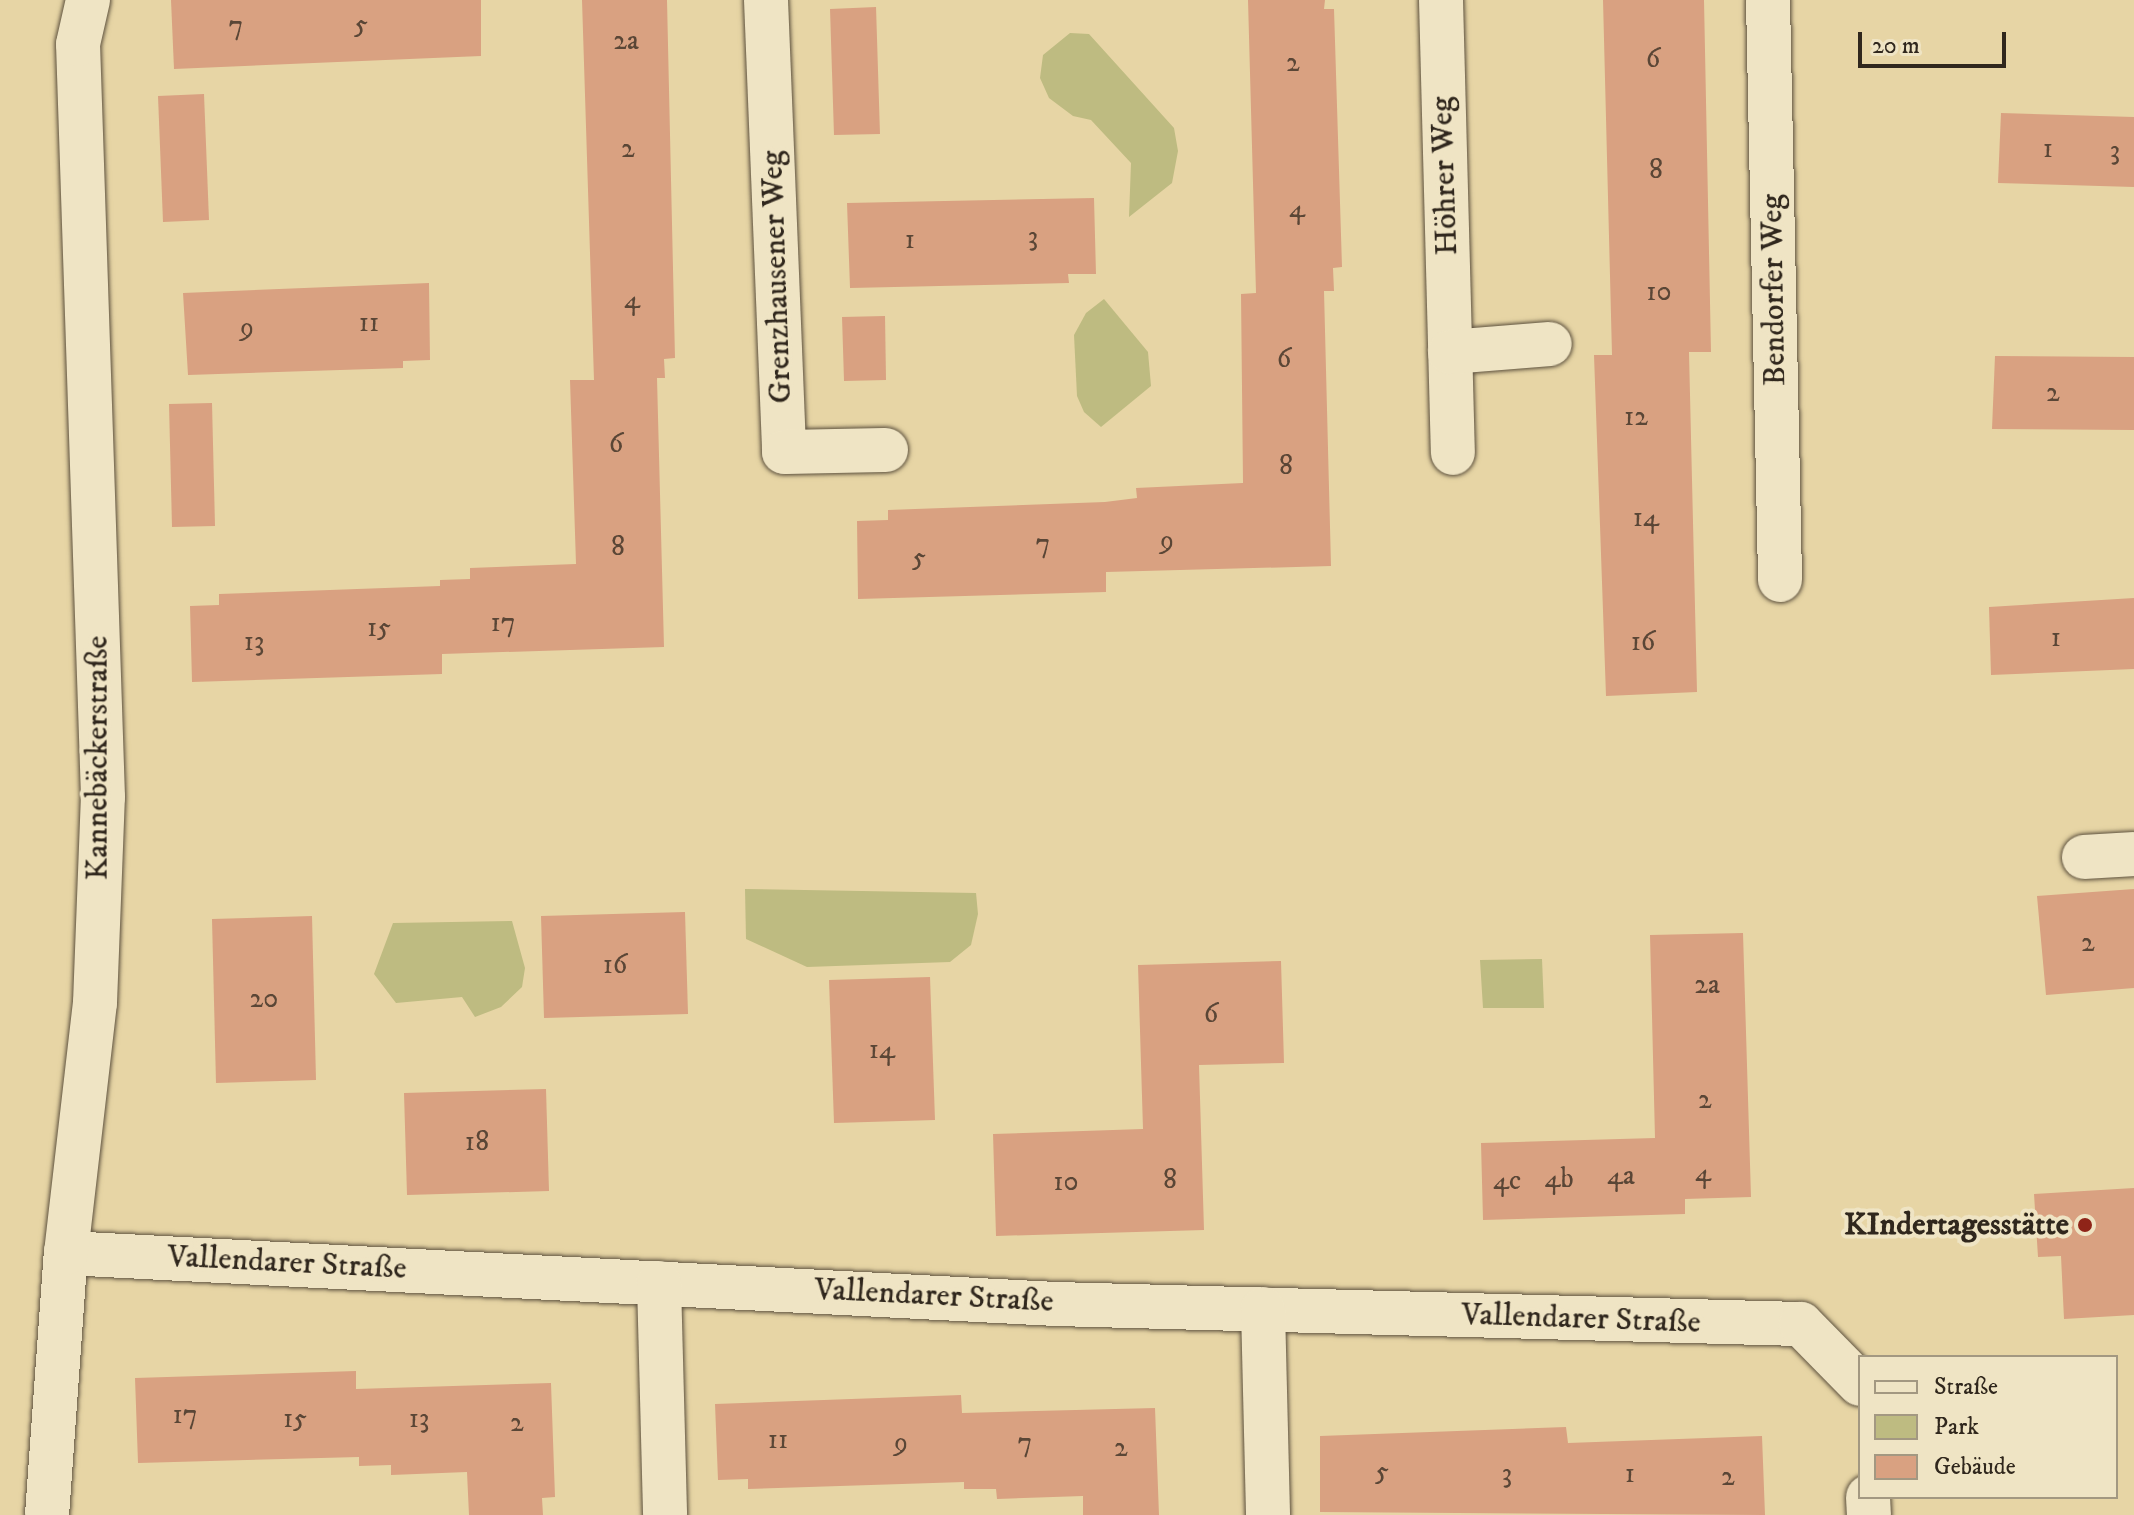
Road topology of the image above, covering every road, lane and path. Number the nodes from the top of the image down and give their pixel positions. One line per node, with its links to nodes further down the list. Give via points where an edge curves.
1 (88, 0): 12 (street, Kannebäckerstraße, via 78,44 103,797 95,1003)
2 (766, 0): 7 (street, Grenzhausener Weg, via 784,452)
3 (1441, 0): 6 (street, Höhrer Weg)
4 (1768, 0): 9 (street, Bendorfer Weg)
5 (1550, 344): 6 (street)
6 (1450, 352): 8 (street, Höhrer Weg)
7 (886, 450)
8 (1453, 453)
9 (1780, 580)
10 (2134, 854): 11 (street)
11 (2084, 857)
12 (66, 1253): 13 (street, Vallendarer Straße); 16 (street, Kannebäckerstraße)
13 (659, 1283): 14 (street, Vallendarer Straße); 17 (street)
14 (1263, 1309): 15 (street, Vallendarer Straße, via 1801,1324); 18 (street)
15 (1858, 1382)
16 (47, 1515)
17 (665, 1515)
18 (1268, 1515)

